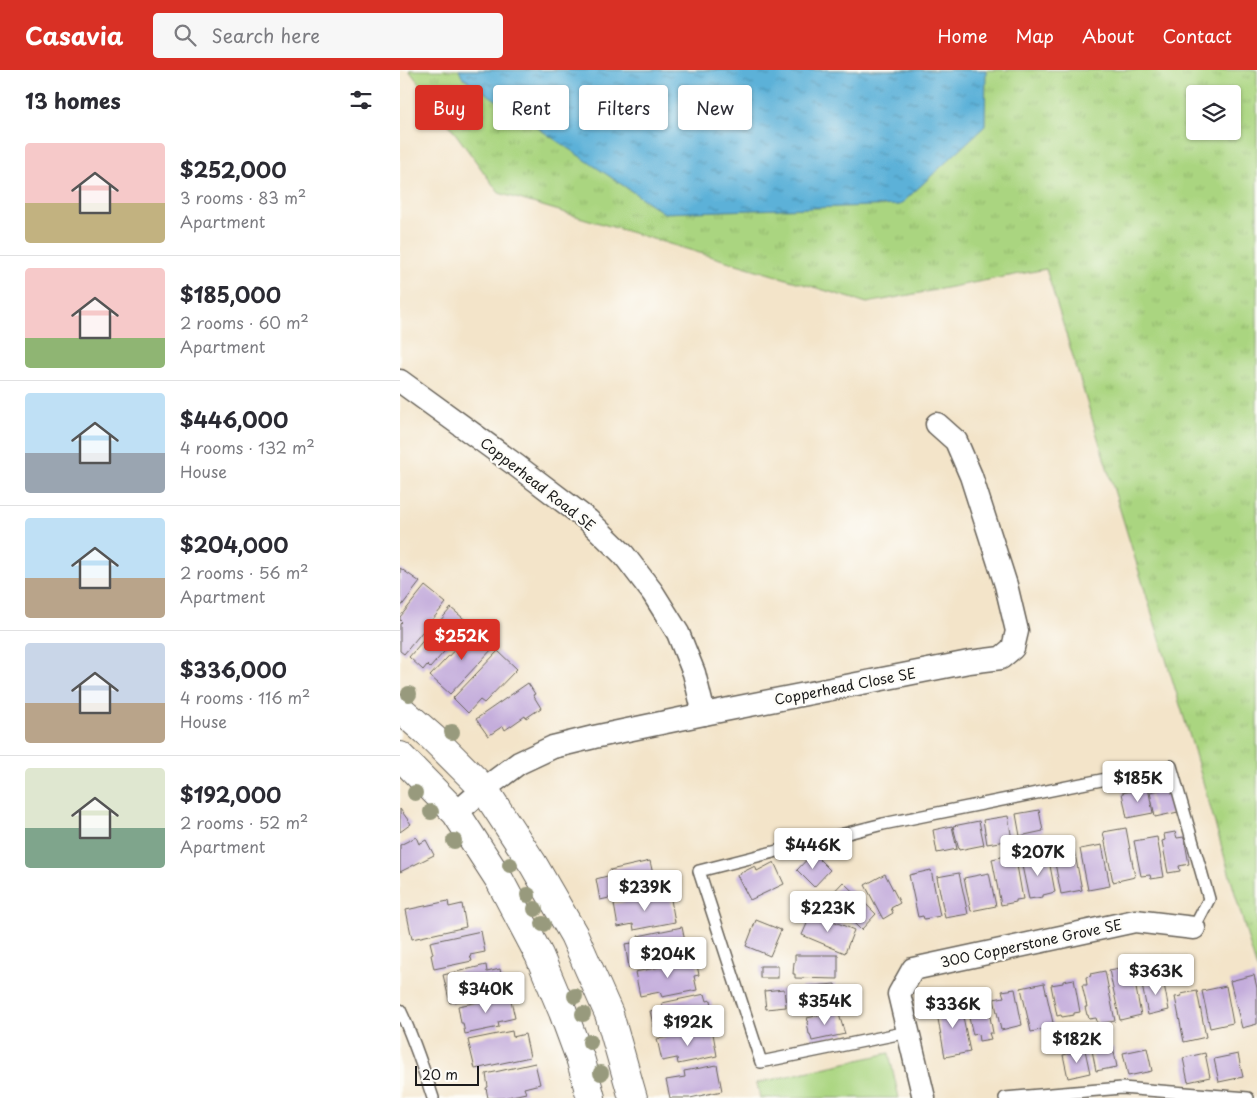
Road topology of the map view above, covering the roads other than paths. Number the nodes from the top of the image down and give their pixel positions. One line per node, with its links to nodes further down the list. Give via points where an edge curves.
1 (400, 382): 4 (street, Copperhead Road SE, via 588,520 624,555 678,633 694,673)
2 (937, 424): 4 (street, Copperhead Close SE, via 956,441 971,476 1006,585 1017,631 1013,648 1001,658)
3 (400, 709): 6 (street)
4 (704, 714): 6 (street, Copperhead Close SE, via 553,748 519,763)
5 (400, 756): 7 (street)
6 (484, 789): 7 (street, Copperhead Close SE); 13 (street, via 574,935 609,1014)
7 (456, 813): 12 (street, via 500,881 539,955 564,1012)
8 (1194, 928): 10 (street, 300 Copperstone Grove SE, via 1134,920 913,969 899,994); 10 (lane, via 1209,899 1171,766 883,824 700,871 761,1062)
9 (400, 1010): 11 (lane)
10 (908, 1032): 14 (street, 300 Copperstone Grove SE)
11 (433, 1098)
12 (590, 1098)
13 (632, 1098)
14 (924, 1098)
15 (1006, 1098): 16 (lane, via 1122,1088)
16 (1248, 1098)

